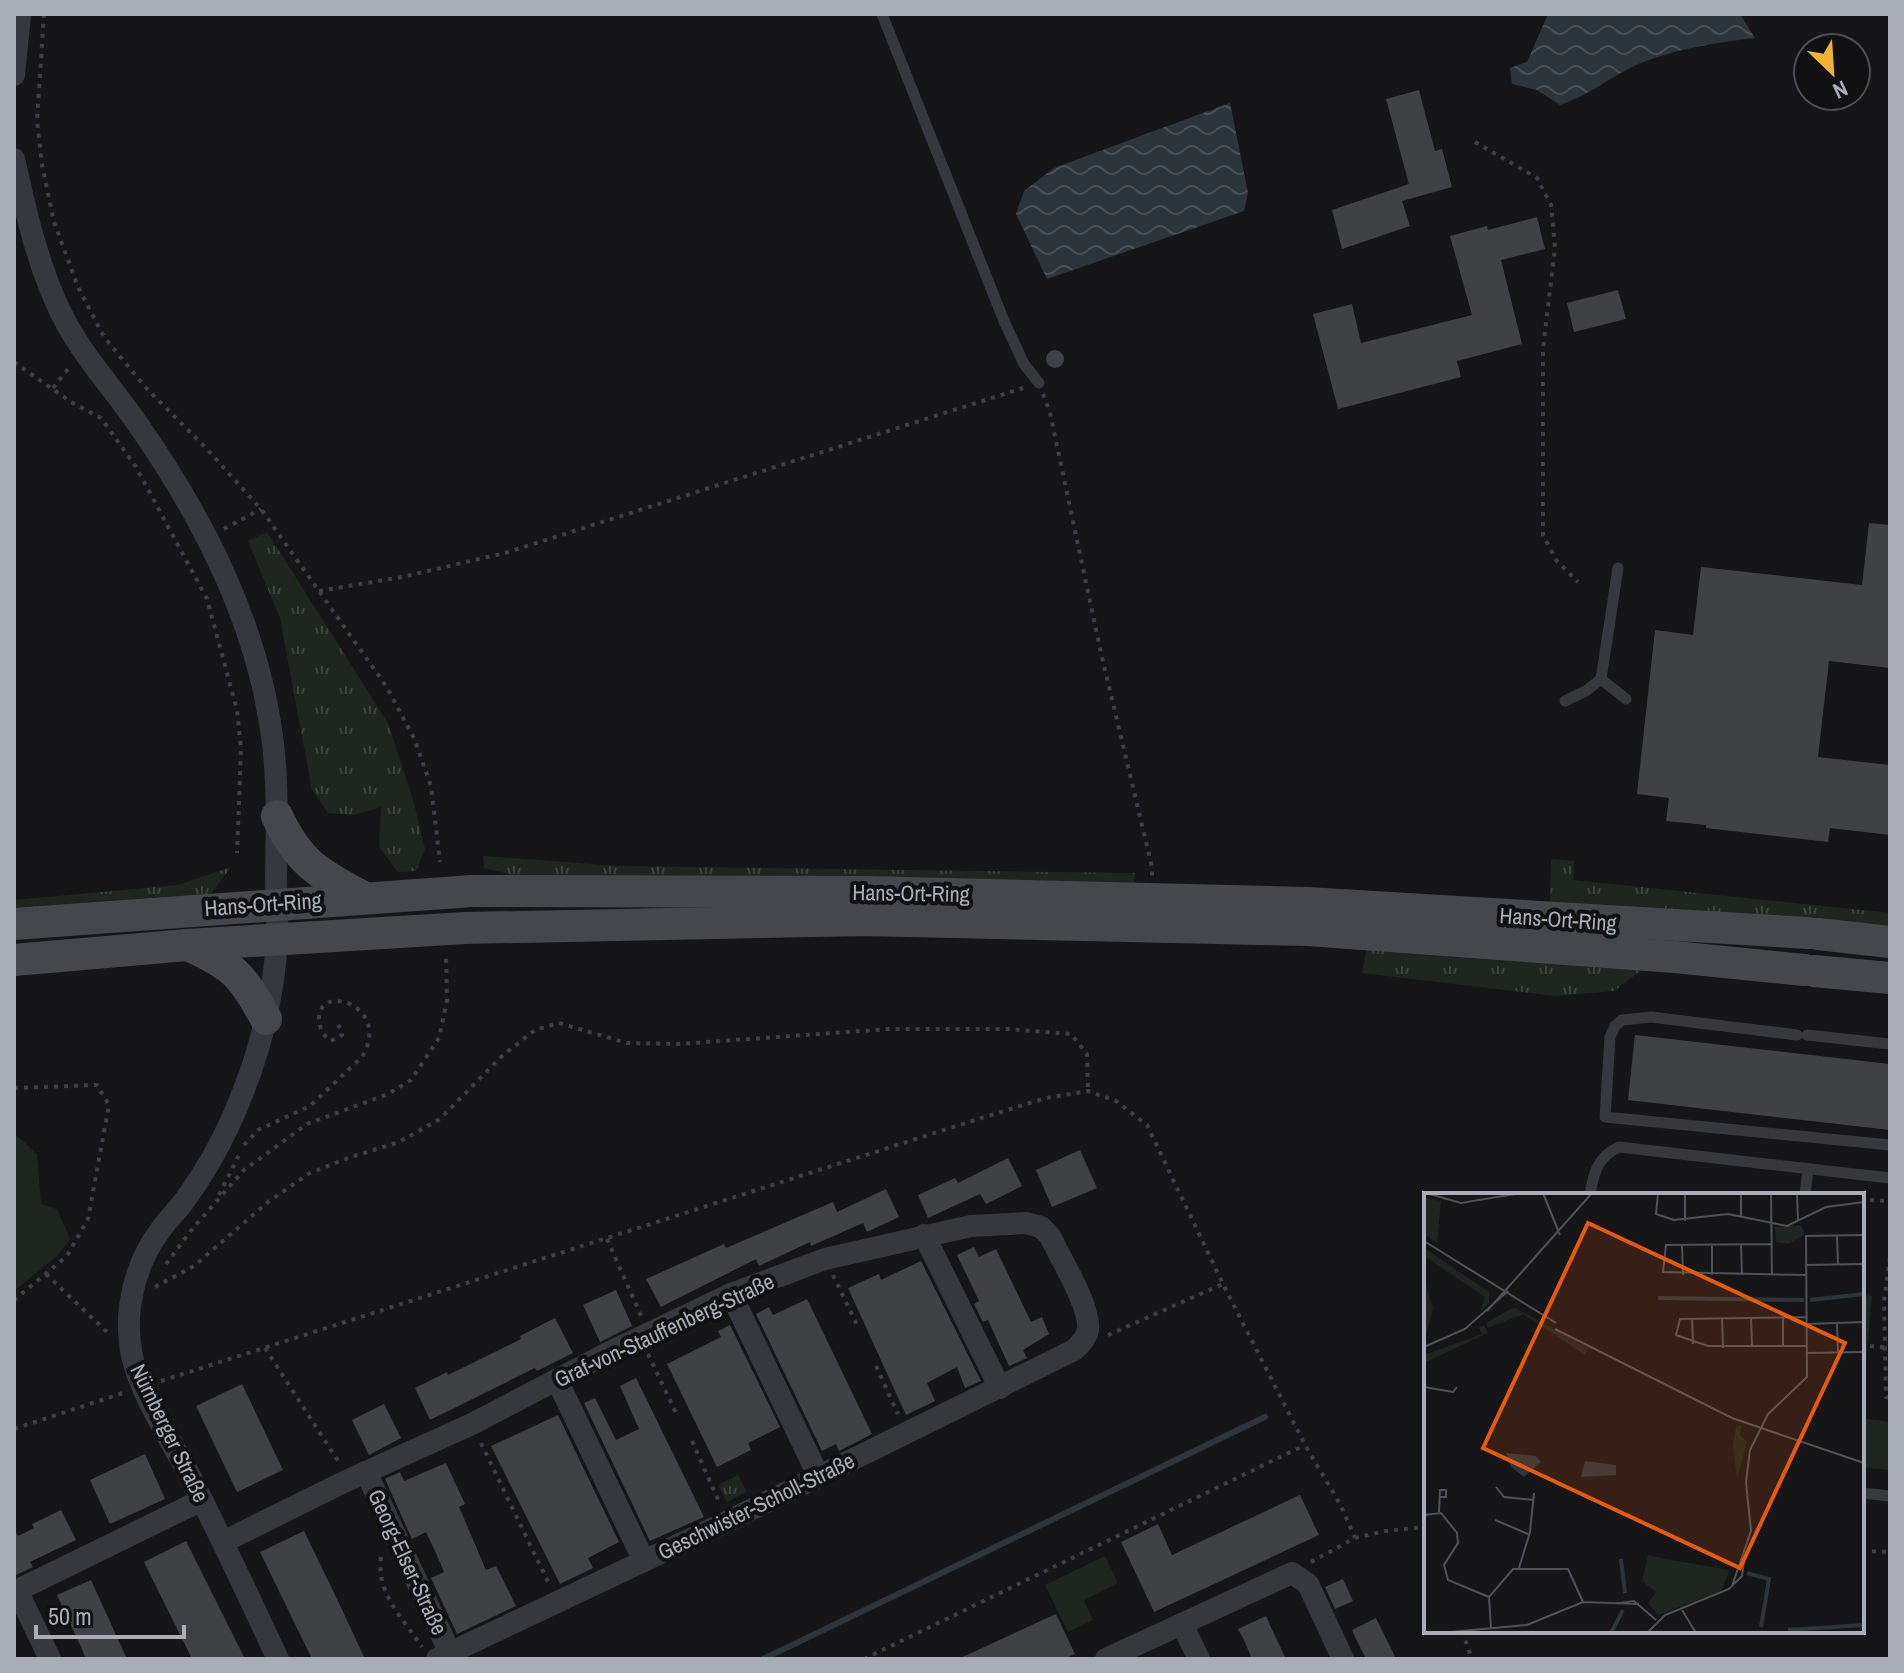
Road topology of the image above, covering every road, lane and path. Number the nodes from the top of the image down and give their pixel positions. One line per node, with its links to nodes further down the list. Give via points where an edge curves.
1 (20, 14): 4 (street)
2 (44, 14): 11 (path, via 37,120 42,165 54,222 78,287 104,337)
3 (882, 14): 9 (lane, via 1004,321)
4 (14, 75)
5 (1475, 142): 14 (path, via 1537,178 1551,205 1555,247 1543,349 1543,535 1556,560)
6 (14, 159): 8 (street, Nürnberger Straße, via 38,254 61,314)
7 (14, 362): 10 (path)
8 (89, 362): 10 (path, via 68,369); 12 (street, Nürnberger Straße, via 142,431)
9 (1039, 383): 15 (path, via 505,553); 23 (path, via 1152,867)
10 (53, 388): 20 (path, via 101,418 136,467 207,599 237,710)
11 (261, 509): 12 (path); 15 (path)
12 (208, 538): 19 (street, Nürnberger Straße, via 261,673 273,744)
13 (1618, 568): 16 (lane)
14 (1578, 582)
15 (319, 591): 21 (path, via 386,686 414,738 431,786)
16 (1601, 679): 17 (lane); 18 (lane)
17 (1626, 699)
18 (1565, 701)
19 (277, 816): 22 (main road, via 304,860); 24 (street, Nürnberger Straße)
20 (237, 853)
21 (440, 862)
22 (363, 897): 23 (main road, Hans-Ort-Ring, via 472,891); 24 (main road, Hans-Ort-Ring)
23 (1152, 899): 27 (main road, Hans-Ort-Ring, via 1307,903)
24 (275, 903): 25 (main road, Hans-Ort-Ring); 26 (street, Nürnberger Straße)
25 (14, 924)
26 (277, 939): 28 (main road, Hans-Ort-Ring); 31 (main road, Hans-Ort-Ring, via 465,928 865,920 1308,930); 32 (street, Nürnberger Straße)
27 (1890, 942)
28 (187, 945): 30 (main road, Hans-Ort-Ring); 32 (main road, via 230,966)
29 (446, 947): 43 (path, via 447,1000 439,1038 411,1080 307,1124 244,1170)
30 (14, 960)
31 (1890, 978)
32 (266, 1019): 61 (street, Nürnberger Straße, via 243,1093 205,1169 138,1269 130,1312)
33 (338, 1025): 43 (path, via 342,1035 331,1041 319,1022 320,1013 325,1005 342,1000 368,1021 371,1034 362,1057 310,1106 258,1130 245,1143)
34 (1890, 1044): 37 (lane, via 1651,1017 1622,1020 1610,1037 1605,1117)
35 (14, 1088): 50 (path, via 97,1085 109,1105 88,1219 67,1256)
36 (1088, 1091): 46 (path, via 987,1116); 51 (path, via 1087,1054 1071,1034 889,1029 666,1044 627,1043 559,1023 535,1030 503,1055 440,1119 399,1142 308,1174 194,1266 146,1291); 52 (path, via 1116,1101 1147,1125)
37 (1890, 1145)
38 (1808, 1169): 39 (lane); 40 (lane, via 1619,1147 1596,1167); 41 (lane)
39 (1890, 1178)
40 (1590, 1193)
41 (1805, 1193)
42 (1870, 1200): 44 (path)
43 (216, 1201): 49 (path)
44 (1890, 1201)
45 (924, 1235): 48 (street, Graf-von-Stauffenberg-Straße); 60 (street, Graf-von-Stauffenberg-Straße, via 1005,1223 1041,1227 1087,1314 1088,1332); 65 (street)
46 (607, 1239): 56 (path); 58 (path)
47 (1890, 1257): 59 (path, via 1884,1301)
48 (825, 1259): 53 (street, Graf-von-Stauffenberg-Straße); 55 (path)
49 (165, 1266)
50 (46, 1274): 54 (path); 61 (path)
51 (155, 1279)
52 (1223, 1284): 60 (path); 72 (path)
53 (731, 1294): 56 (street, Graf-von-Stauffenberg-Straße); 73 (street)
54 (14, 1300)
55 (857, 1325)
56 (645, 1336): 63 (street, Graf-von-Stauffenberg-Straße); 67 (path)
57 (1870, 1346): 59 (path)
58 (265, 1348): 64 (path); 74 (path)
59 (1888, 1348): 66 (path)
60 (1074, 1350): 65 (street, Geschwister-Scholl-Straße)
61 (132, 1357): 64 (street, Nürnberger Straße)
62 (876, 1366): 70 (path)
63 (557, 1380): 68 (street, Graf-von-Stauffenberg-Straße); 85 (street)
64 (143, 1386): 69 (path); 77 (street, Nürnberger Straße)
65 (1000, 1388): 70 (street, Geschwister-Scholl-Straße)
66 (1890, 1398)
67 (676, 1413)
68 (472, 1424): 74 (street, Graf-von-Stauffenberg-Straße); 88 (path)
69 (14, 1429)
70 (907, 1433): 73 (street, Geschwister-Scholl-Straße)
71 (692, 1441): 78 (path)
72 (1305, 1445): 80 (path); 94 (path)
73 (818, 1475): 78 (street, Geschwister-Scholl-Straße)
74 (358, 1476): 81 (street, Graf-von-Stauffenberg-Straße); 91 (street, Georg-Elser-Straße)
75 (1864, 1493): 76 (lane)
76 (1890, 1496)
77 (202, 1500): 81 (street, Nürnberger Straße); 87 (street)
78 (728, 1520): 85 (street, Geschwister-Scholl-Straße)
79 (1424, 1527): 80 (path)
80 (1355, 1538): 86 (path)
81 (223, 1542): 93 (street, Nürnberger Straße)
82 (383, 1543): 91 (path, via 382,1587)
83 (1864, 1551): 84 (path)
84 (1890, 1552)
85 (644, 1561): 88 (street, Geschwister-Scholl-Straße)
86 (1292, 1573): 89 (street); 97 (street, via 1308,1584)
87 (16, 1591): 92 (street)
88 (558, 1602): 91 (street, Geschwister-Scholl-Straße)
89 (1182, 1624): 95 (street); 96 (street)
90 (1463, 1633): 98 (path)
91 (437, 1653)
92 (50, 1659)
93 (278, 1659)
94 (864, 1659)
95 (1106, 1659)
96 (1199, 1659)
97 (1343, 1659)
98 (1472, 1659)

